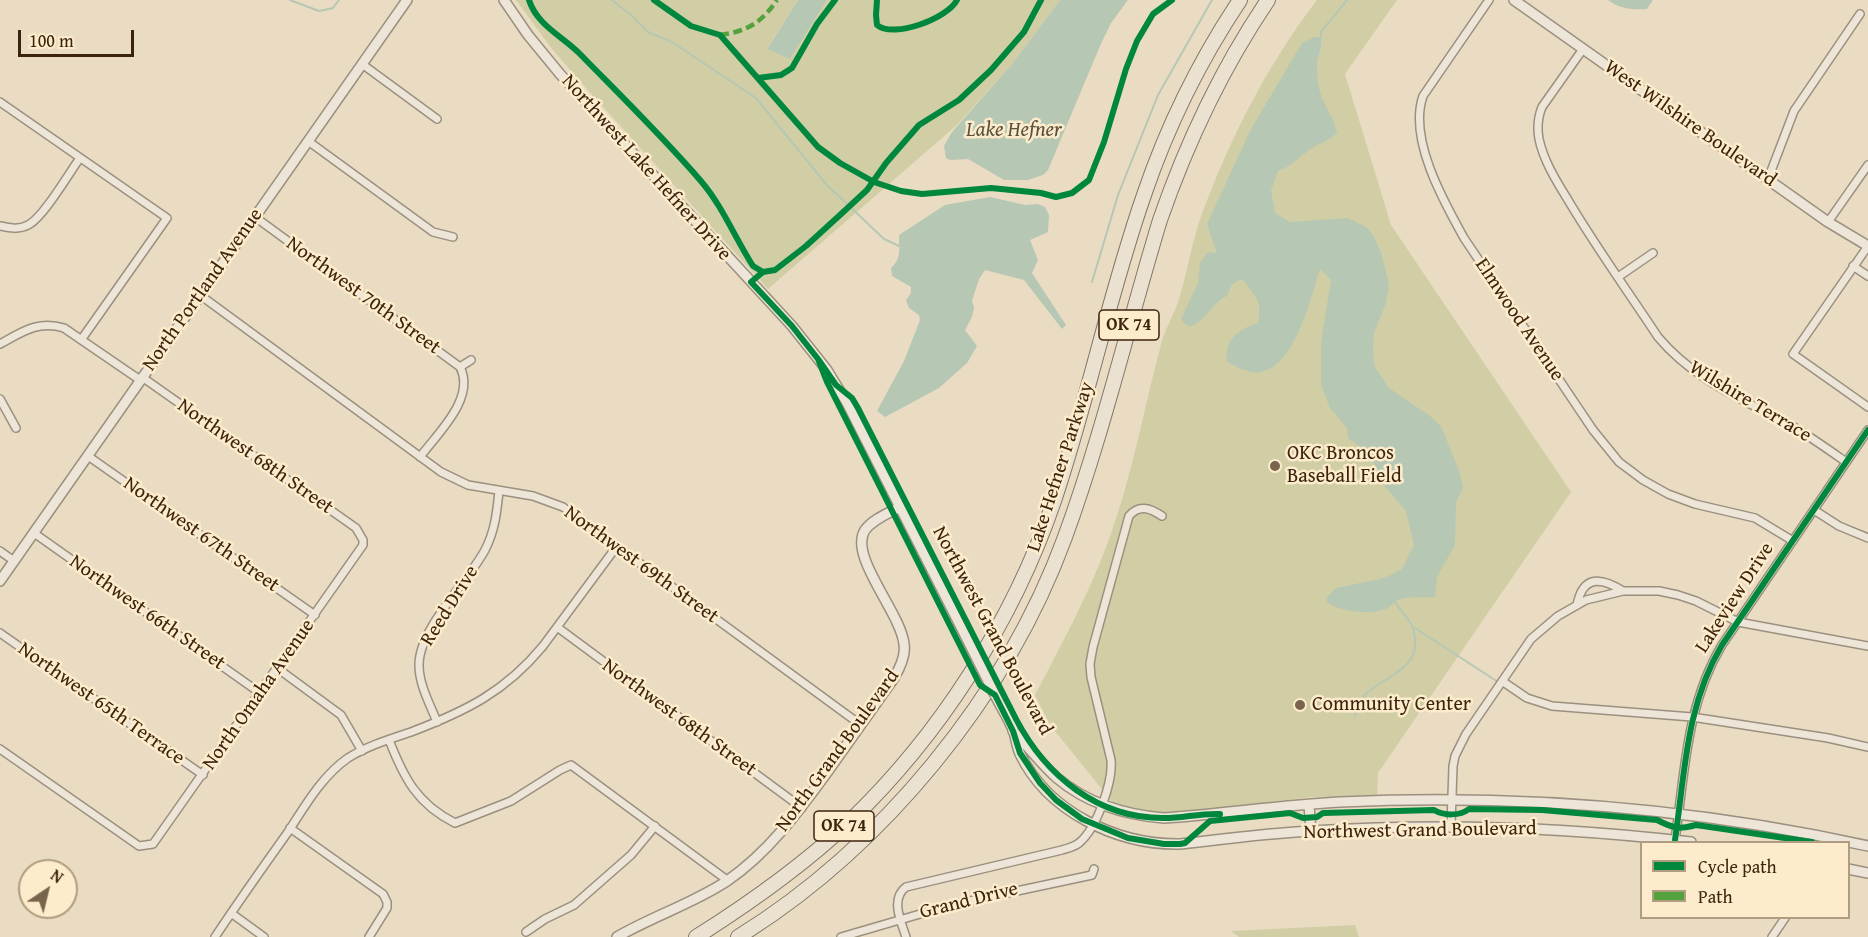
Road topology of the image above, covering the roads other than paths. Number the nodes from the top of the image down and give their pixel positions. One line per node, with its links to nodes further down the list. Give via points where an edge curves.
1 (407, 0): 9 (street, North Portland Avenue)
2 (504, 0): 39 (street, Northwest Lake Hefner Drive, via 560,74 818,358 847,403)
3 (1240, 0): 96 (highway, Lake Hefner Parkway / OK 74, via 1199,69 1155,165 1127,247 1054,501 1003,618 931,731 848,823 794,870)
4 (1268, 0): 97 (highway, Lake Hefner Parkway / OK 74, via 1220,80 1174,180 1065,538 1014,646 951,741 909,793 812,885)
5 (1489, 0): 45 (street, Elmwood Avenue, via 1423,96 1419,112 1425,151 1443,199 1464,238 1593,430 1619,462 1668,494 1755,518)
6 (1514, 0): 8 (street, West Wilshire Boulevard)
7 (1860, 14): 15 (street, via 1794,111)
8 (1583, 49): 15 (street, West Wilshire Boulevard); 24 (street, Wilshire Terrace, via 1542,107 1539,138 1558,182)
9 (362, 64): 11 (street); 12 (street, North Portland Avenue)
10 (0, 102): 13 (street)
11 (437, 119)
12 (308, 141): 16 (street, North Portland Avenue); 19 (street, via 433,231)
13 (80, 158): 18 (street, via 36,219 16,228); 26 (street, via 167,218)
14 (1868, 165): 17 (street)
15 (1768, 179): 17 (street, West Wilshire Boulevard)
16 (255, 217): 25 (street, North Portland Avenue); 29 (street, Northwest 70th Street)
17 (1828, 222): 20 (street, West Wilshire Boulevard)
18 (0, 226)
19 (453, 237)
20 (1868, 246): 22 (street)
21 (1653, 253): 24 (street)
22 (1853, 266): 23 (street); 32 (street, via 1793,354)
23 (1868, 276)
24 (1618, 277): 37 (street, Wilshire Terrace, via 1658,337 1686,365)
25 (200, 295): 30 (street, North Portland Avenue); 36 (street, Northwest 69th Street)
26 (81, 340): 27 (street, Northwest 68th Street, via 64,328 45,324 27,328); 30 (street, Northwest 68th Street)
27 (0, 344)
28 (471, 360): 29 (street, Northwest 70th Street)
29 (460, 367): 36 (street, via 465,380 462,399)
30 (141, 379): 35 (street, North Portland Avenue); 44 (street, Northwest 68th Street, via 356,528)
31 (0, 399): 33 (street)
32 (1866, 402)
33 (16, 428)
34 (1868, 430): 37 (street, Lakeview Drive)
35 (88, 456): 42 (street, North Portland Avenue); 52 (street, Northwest 67th Street)
36 (420, 457): 38 (street, Northwest 69th Street, via 462,482)
37 (1846, 462): 40 (street, Lakeview Drive)
38 (499, 491): 46 (street, Northwest 69th Street, via 533,496 563,507); 61 (street, Reed Drive, via 489,543 430,629 421,650 419,674)
39 (900, 507): 62 (street, North Grand Boulevard, via 870,524 861,540 865,558 901,630 904,649 898,671); 63 (street, Northwest Grand Boulevard, bridge)
40 (1814, 510): 43 (street); 45 (street, Lakeview Drive)
41 (1162, 516): 70 (street, via 1142,508 1129,516 1090,656 1112,773)
42 (33, 533): 48 (street, North Portland Avenue); 59 (street, Northwest 66th Street)
43 (1868, 538)
44 (363, 540): 52 (street, North Omaha Avenue)
45 (1793, 541): 53 (street, Lakeview Drive)
46 (617, 546): 54 (street); 62 (street, Northwest 69th Street)
47 (0, 551): 48 (street)
48 (14, 561): 49 (street, North Portland Avenue)
49 (0, 581)
50 (1623, 591): 51 (street); 51 (street, via 1598,580 1582,590); 53 (street, via 1678,595)
51 (1577, 605): 58 (street, via 1538,632)
52 (315, 615): 57 (street, North Omaha Avenue)
53 (1738, 622): 56 (street); 60 (street, Lakeview Drive, via 1703,680)
54 (557, 627): 61 (street, via 530,662 508,682 477,704); 72 (street, Northwest 68th Street)
55 (0, 633): 68 (street, Northwest 65th Terrace)
56 (1868, 646)
57 (277, 668): 59 (street, North Omaha Avenue); 67 (street, via 341,715)
58 (1502, 681): 60 (street, via 1527,698 1552,706); 69 (street, via 1455,756)
59 (260, 693): 68 (street, North Omaha Avenue)
60 (1692, 717): 65 (street); 73 (street, Lakeview Drive)
61 (437, 722): 64 (street)
62 (861, 725): 72 (street, North Grand Boulevard)
63 (1011, 727): 70 (street, Northwest Grand Boulevard, via 1056,778); 74 (street, Northwest Grand Boulevard, via 1020,753 1040,783 1069,811)
64 (389, 740): 67 (street); 75 (street, via 414,791 455,823 512,801 571,765)
65 (1868, 747)
66 (0, 749): 68 (street, North Omaha Avenue, via 139,846 157,840)
67 (362, 751): 77 (street, via 336,768)
68 (202, 775)
69 (1451, 800): 71 (street, Northwest Grand Boulevard); 73 (street, Northwest Grand Boulevard, via 1552,803); 76 (street)
70 (1101, 805): 71 (street, Northwest Grand Boulevard, via 1164,818); 74 (street)
71 (1309, 805): 78 (street)
72 (802, 808): 87 (street, North Grand Boulevard, via 757,856)
73 (1678, 814): 79 (street, Lakeview Drive); 80 (street, Northwest Grand Boulevard)
74 (1093, 824): 78 (street, Northwest Grand Boulevard, via 1128,838 1164,844); 89 (street, via 1072,847 906,886 897,898)
75 (655, 826): 87 (street); 91 (street, via 631,855 574,905)
76 (1451, 826): 78 (street, Northwest Grand Boulevard); 79 (street, Northwest Grand Boulevard, via 1548,829)
77 (290, 828): 88 (street); 94 (street, via 383,894 387,908)
78 (1311, 831)
79 (1675, 840): 81 (street, Northwest Grand Boulevard)
80 (1832, 840)
81 (1680, 841)
82 (1850, 843): 83 (street, Northwest Grand Boulevard)
83 (1868, 846)
84 (1094, 869): 89 (street, Grand Drive, via 1092,875)
85 (1850, 869): 86 (street)
86 (1868, 873)
87 (727, 880): 95 (street, North Grand Boulevard)
88 (231, 914): 92 (street); 93 (street)
89 (901, 918): 98 (street, Grand Drive); 99 (street)
90 (1784, 919): 100 (street)
91 (526, 932)
92 (215, 937)
93 (264, 937)
94 (369, 937)
95 (617, 937)
96 (696, 937)
97 (738, 937)
98 (841, 937)
99 (906, 937)
100 (1772, 937)

